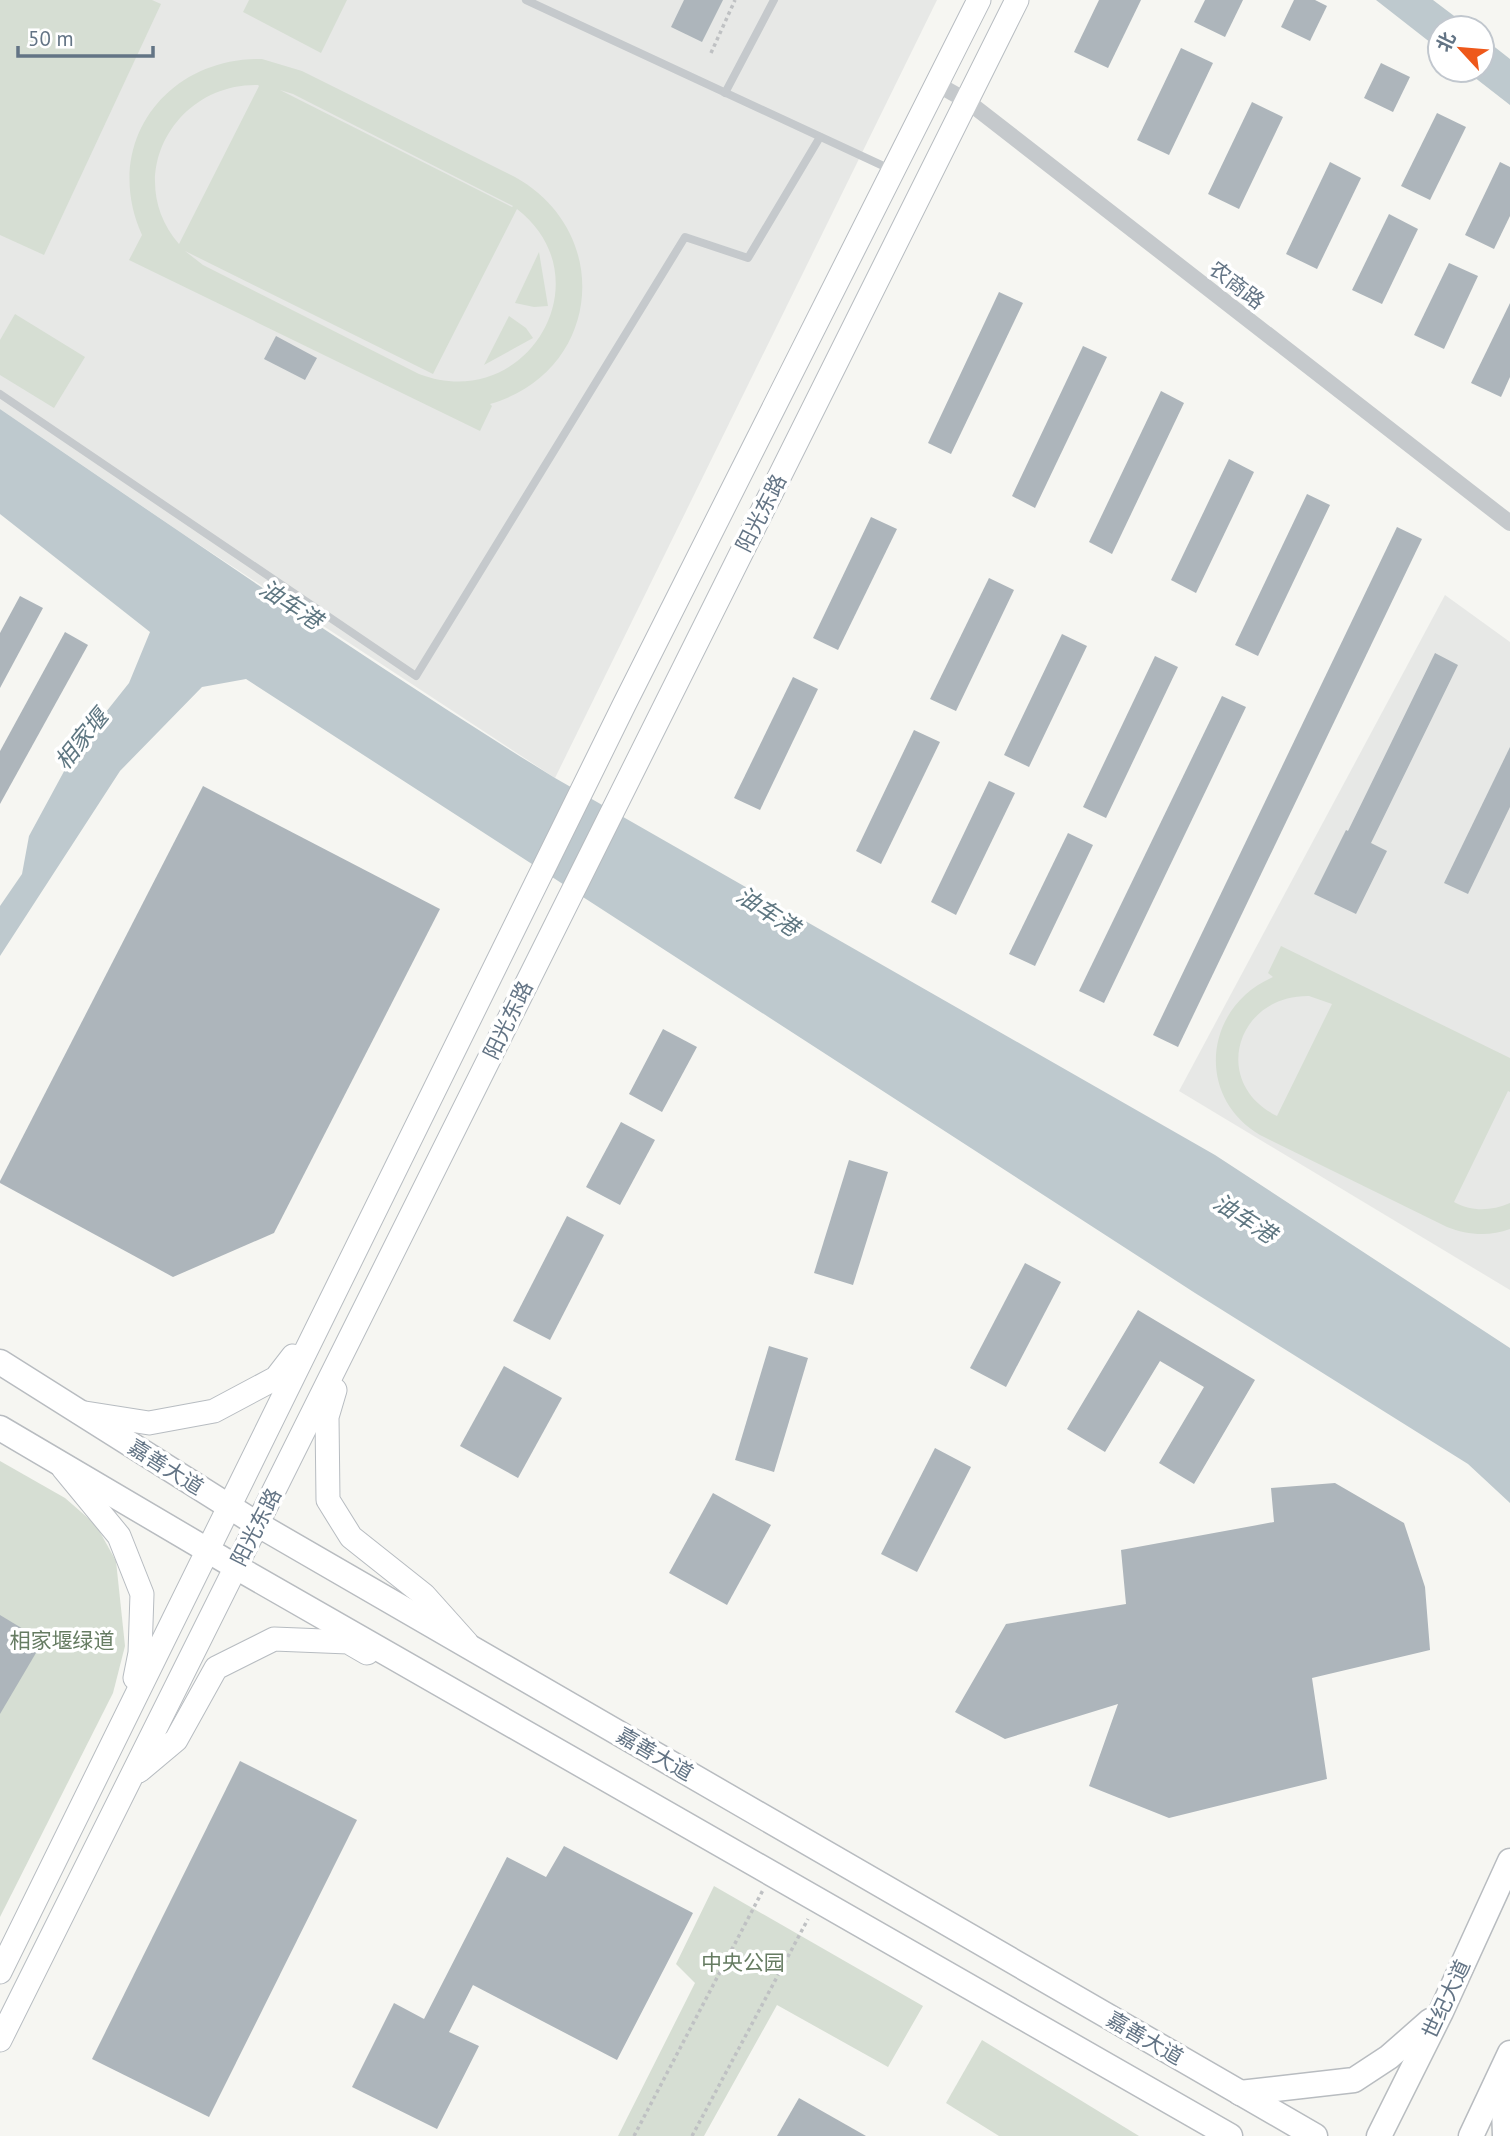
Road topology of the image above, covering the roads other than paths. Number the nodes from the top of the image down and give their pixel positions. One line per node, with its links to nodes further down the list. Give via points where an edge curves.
1 (526, 0): 6 (lane)
2 (774, 0): 6 (lane)
3 (979, 0): 5 (main road, 阳光东路)
4 (1017, 0): 7 (main road, 阳光东路)
5 (937, 83): 7 (street, 农商路); 9 (main road, 阳光东路)
6 (725, 93): 8 (lane)
7 (967, 101): 11 (street, 农商路); 13 (main road, 阳光东路)
8 (820, 137): 9 (lane); 10 (lane, via 748,258 685,237 416,676)
9 (892, 171): 12 (main road, 阳光东路)
10 (0, 394)
11 (1510, 523)
12 (321, 1321): 15 (main road, via 276,1378 214,1412 149,1423); 18 (main road, 阳光东路)
13 (350, 1338): 19 (main road, 阳光东路); 22 (main road, via 327,1417 328,1500 351,1537 424,1595)
14 (0, 1362): 15 (main road, 嘉善大道)
15 (78, 1412): 18 (main road, 嘉善大道)
16 (0, 1428): 17 (main road, 嘉善大道)
17 (59, 1463): 20 (main road, 嘉善大道); 24 (main road, via 120,1536 142,1594 140,1653)
18 (229, 1507): 19 (main road, 嘉善大道); 20 (main road, 阳光东路)
19 (257, 1524): 21 (main road, 阳光东路); 22 (main road, 嘉善大道)
20 (207, 1549): 21 (main road, 嘉善大道); 24 (main road, 阳光东路)
21 (236, 1567): 23 (main road, 嘉善大道); 25 (main road, 阳光东路)
22 (471, 1648): 31 (main road, 嘉善大道)
23 (407, 1665): 25 (main road, via 389,1667 348,1642 274,1639 216,1668 176,1740); 32 (main road, 嘉善大道)
24 (129, 1708): 27 (main road, 阳光东路)
25 (129, 1780): 29 (main road, 阳光东路)
26 (1510, 1861): 28 (main road, 世纪大道)
27 (0, 1972)
28 (1441, 2012): 31 (main road, via 1354,2080); 34 (main road, 世纪大道)
29 (0, 2040)
30 (1506, 2061): 35 (main road); 36 (main road)
31 (1240, 2093): 33 (main road, 嘉善大道)
32 (1230, 2136)
33 (1315, 2136)
34 (1379, 2136)
35 (1471, 2136)
36 (1505, 2136)

